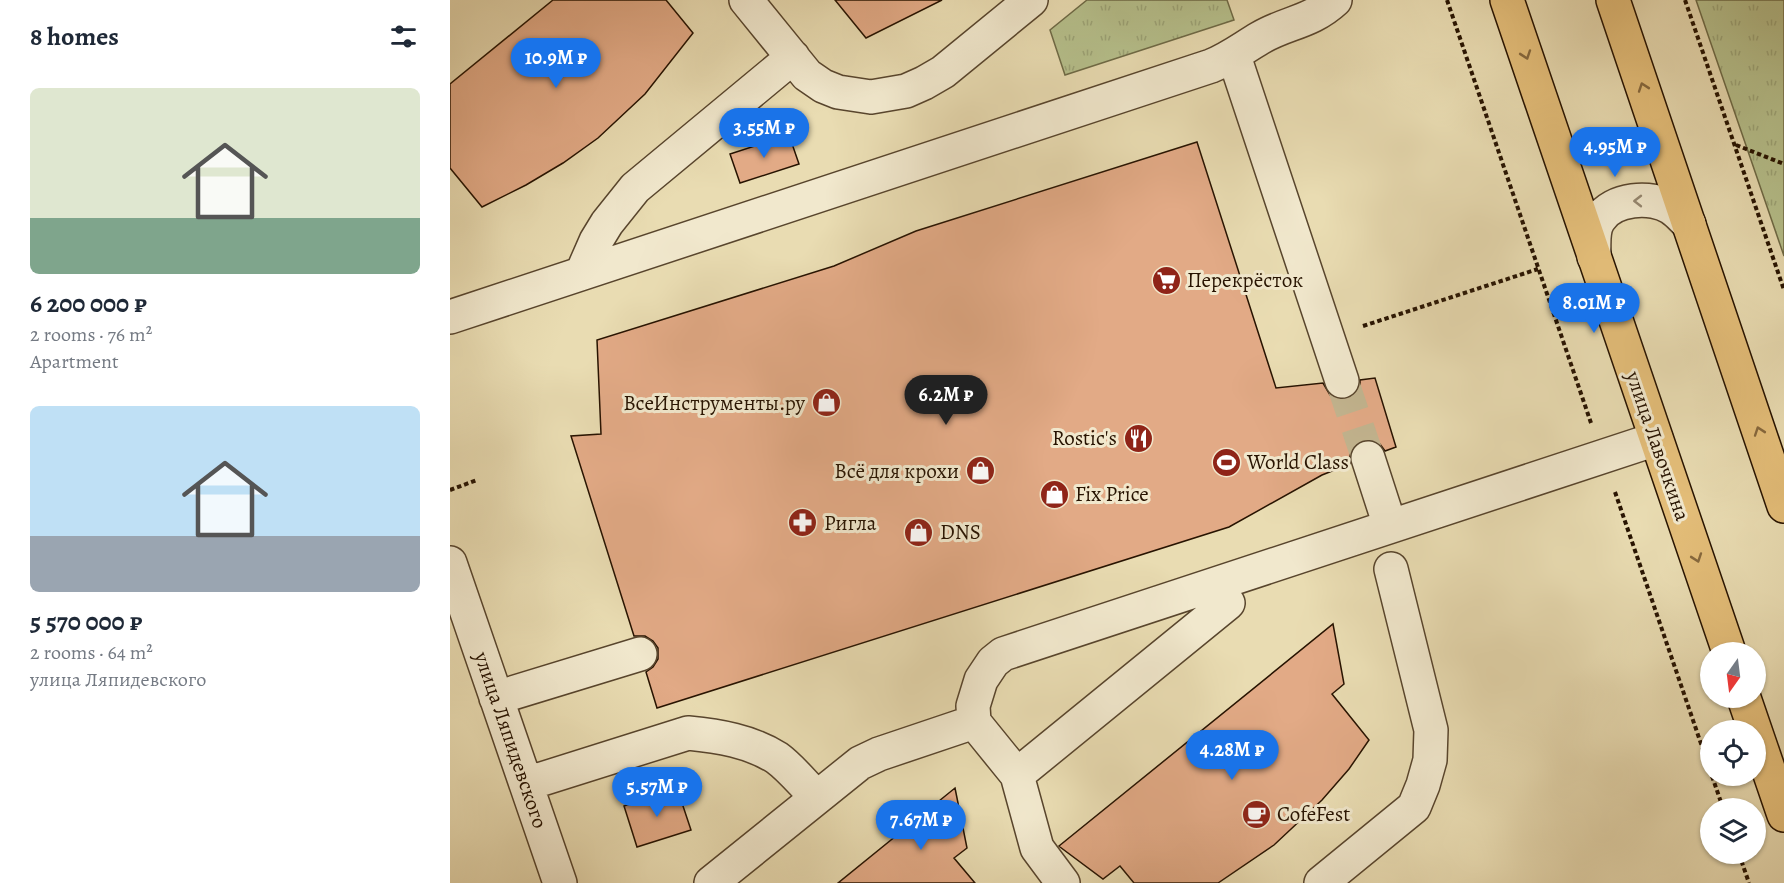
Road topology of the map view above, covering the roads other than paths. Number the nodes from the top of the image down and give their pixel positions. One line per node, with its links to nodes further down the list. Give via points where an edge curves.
1 (746, 0): 7 (street)
2 (1031, 0): 7 (street, via 943,72 906,91 871,97 838,92 807,75)
3 (1335, 0): 6 (street, via 1316,16 1267,35)
4 (1507, 0): 9 (main road, улица Лавочкина, one-way to 9)
5 (1614, 0): 8 (main road, one-way to 5)
6 (1234, 56): 10 (street); 12 (street)
7 (793, 57): 10 (street, via 635,188 607,223)
8 (1689, 224): 9 (street, one-way to 9, via 1670,207 1646,200 1627,201 1599,219 1594,234); 15 (main road, one-way to 8)
9 (1594, 257): 13 (main road, улица Лавочкина)
10 (582, 273): 11 (street)
11 (450, 317)
12 (1342, 381)
13 (1656, 439): 16 (street); 21 (main road, улица Лавочкина, one-way to 21)
14 (1368, 458): 16 (street)
15 (1784, 506)
16 (1390, 526): 25 (street, via 1003,654 981,680 973,706)
17 (450, 563): 20 (street, улица Ляпидевского)
18 (1391, 569): 33 (street, via 1431,730 1430,760 1414,807)
19 (1228, 603): 26 (street)
20 (457, 609): 23 (street, улица Ляпидевского)
21 (1726, 642)
22 (640, 654): 23 (street)
23 (496, 698): 27 (street, улица Ляпидевского)
24 (1747, 708): 29 (main road)
25 (974, 722): 26 (street); 28 (street, via 870,758)
26 (1017, 775): 32 (street, via 1037,848)
27 (526, 784): 28 (street, via 688,733 753,746 778,759); 30 (street, улица Ляпидевского)
28 (817, 797): 31 (street)
29 (1784, 814)
30 (560, 883)
31 (711, 883)
32 (1063, 883)
33 (1321, 883)

